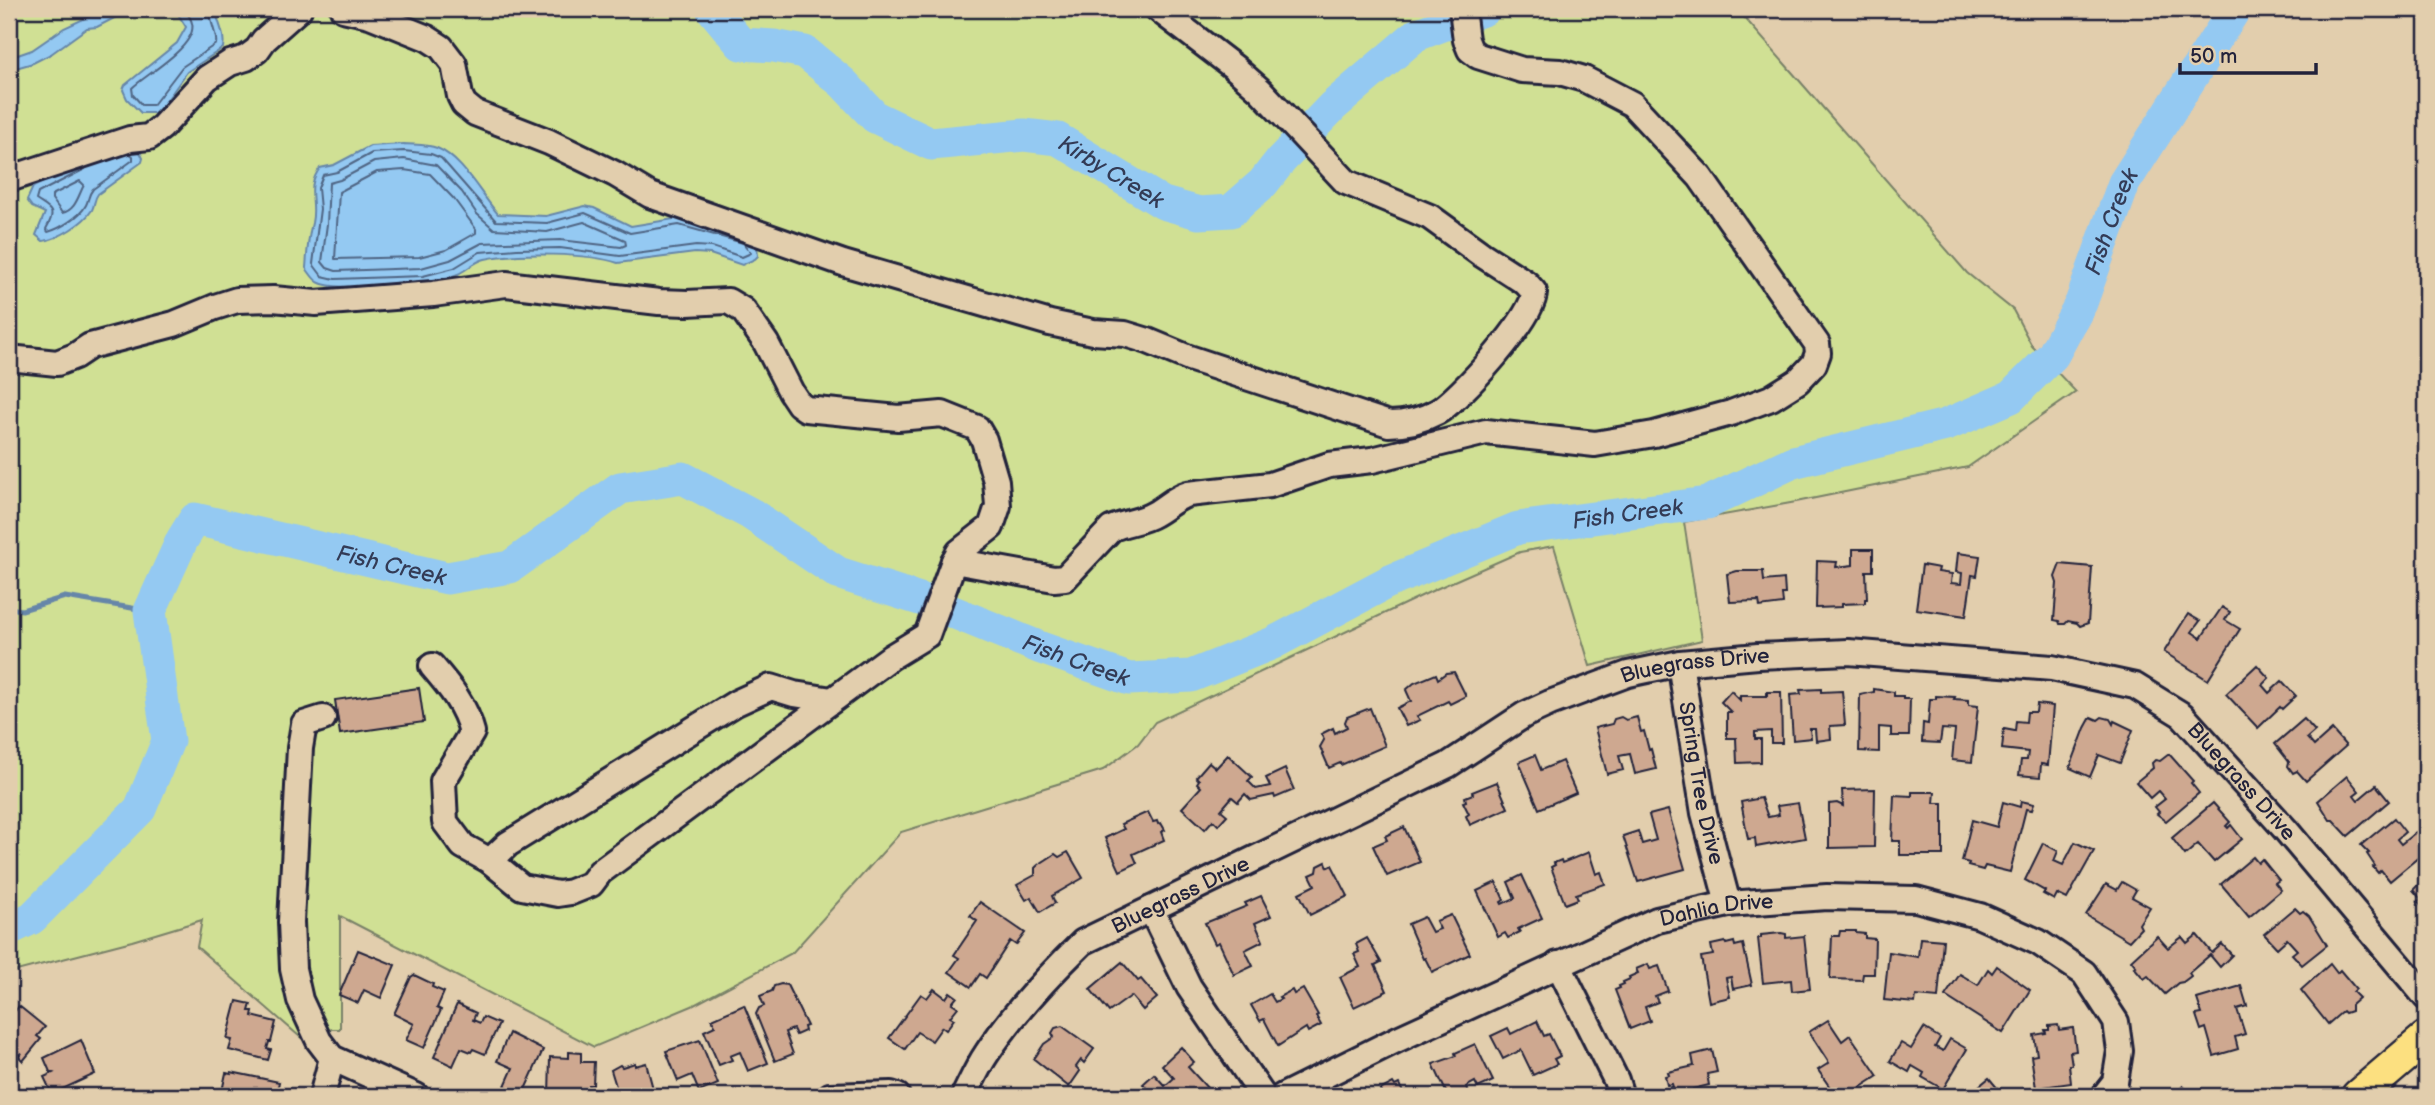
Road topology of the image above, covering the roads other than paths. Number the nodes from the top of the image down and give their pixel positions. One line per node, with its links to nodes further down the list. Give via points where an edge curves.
1 (299, 9): 5 (street, via 247,58 207,78 149,137 130,139)
2 (343, 9): 3 (street, via 370,15 441,47 454,64 464,104 475,113 549,142 650,195 844,263 1050,323 1136,337 1390,424 1413,422 1454,400 1518,326 1534,292 1430,217 1346,182 1235,68)
3 (1157, 9)
4 (1462, 9): 7 (street, via 1470,50 1486,60 1584,79 1641,113 1700,177 1817,344 1814,364 1771,398 1654,434 1595,444 1486,432 1372,460 1329,465 1270,485 1188,494 1153,516 1111,529 1065,578)
5 (9, 179)
6 (9, 358): 7 (street, via 57,363 90,346 174,324 237,300 316,303 506,284 659,302 728,301 743,310 791,392 806,408 898,418 942,414 976,428 996,481 998,506 991,527 960,552)
7 (952, 565): 10 (street, via 927,635)
8 (1680, 663): 13 (street, Spring Tree Drive, via 1704,813); 14 (street, Bluegrass Drive, via 1628,674 1524,715 1448,765); 16 (street, Bluegrass Drive, via 1848,652 2052,668 2136,686 2182,715)
9 (432, 666): 12 (street, via 467,712 472,732 443,781 445,822 463,846)
10 (832, 701): 12 (street, via 771,687 761,690 508,844); 12 (street, via 600,872 591,884 558,894 522,887)
11 (323, 718): 18 (street, via 304,724 300,748 290,922 300,1000)
12 (490, 861)
13 (1728, 904): 15 (street, Dahlia Drive, via 1657,920); 27 (street, Dahlia Drive, via 1827,897 1916,899 1980,916 2038,942 2084,974 2116,1022 2120,1051 2115,1082)
14 (1151, 909): 23 (street, Bluegrass Drive, via 1083,942 1051,972 986,1054); 24 (street, via 1189,987)
15 (1558, 964): 25 (street, Dahlia Drive); 26 (street)
16 (2426, 997)
17 (2426, 1038): 28 (main road)
18 (332, 1058): 19 (street); 20 (street)
19 (322, 1096)
20 (416, 1096)
21 (830, 1096): 22 (street)
22 (897, 1096)
23 (964, 1096)
24 (1263, 1096)
25 (1283, 1096)
26 (1621, 1096)
27 (2104, 1096)
28 (2358, 1096)

